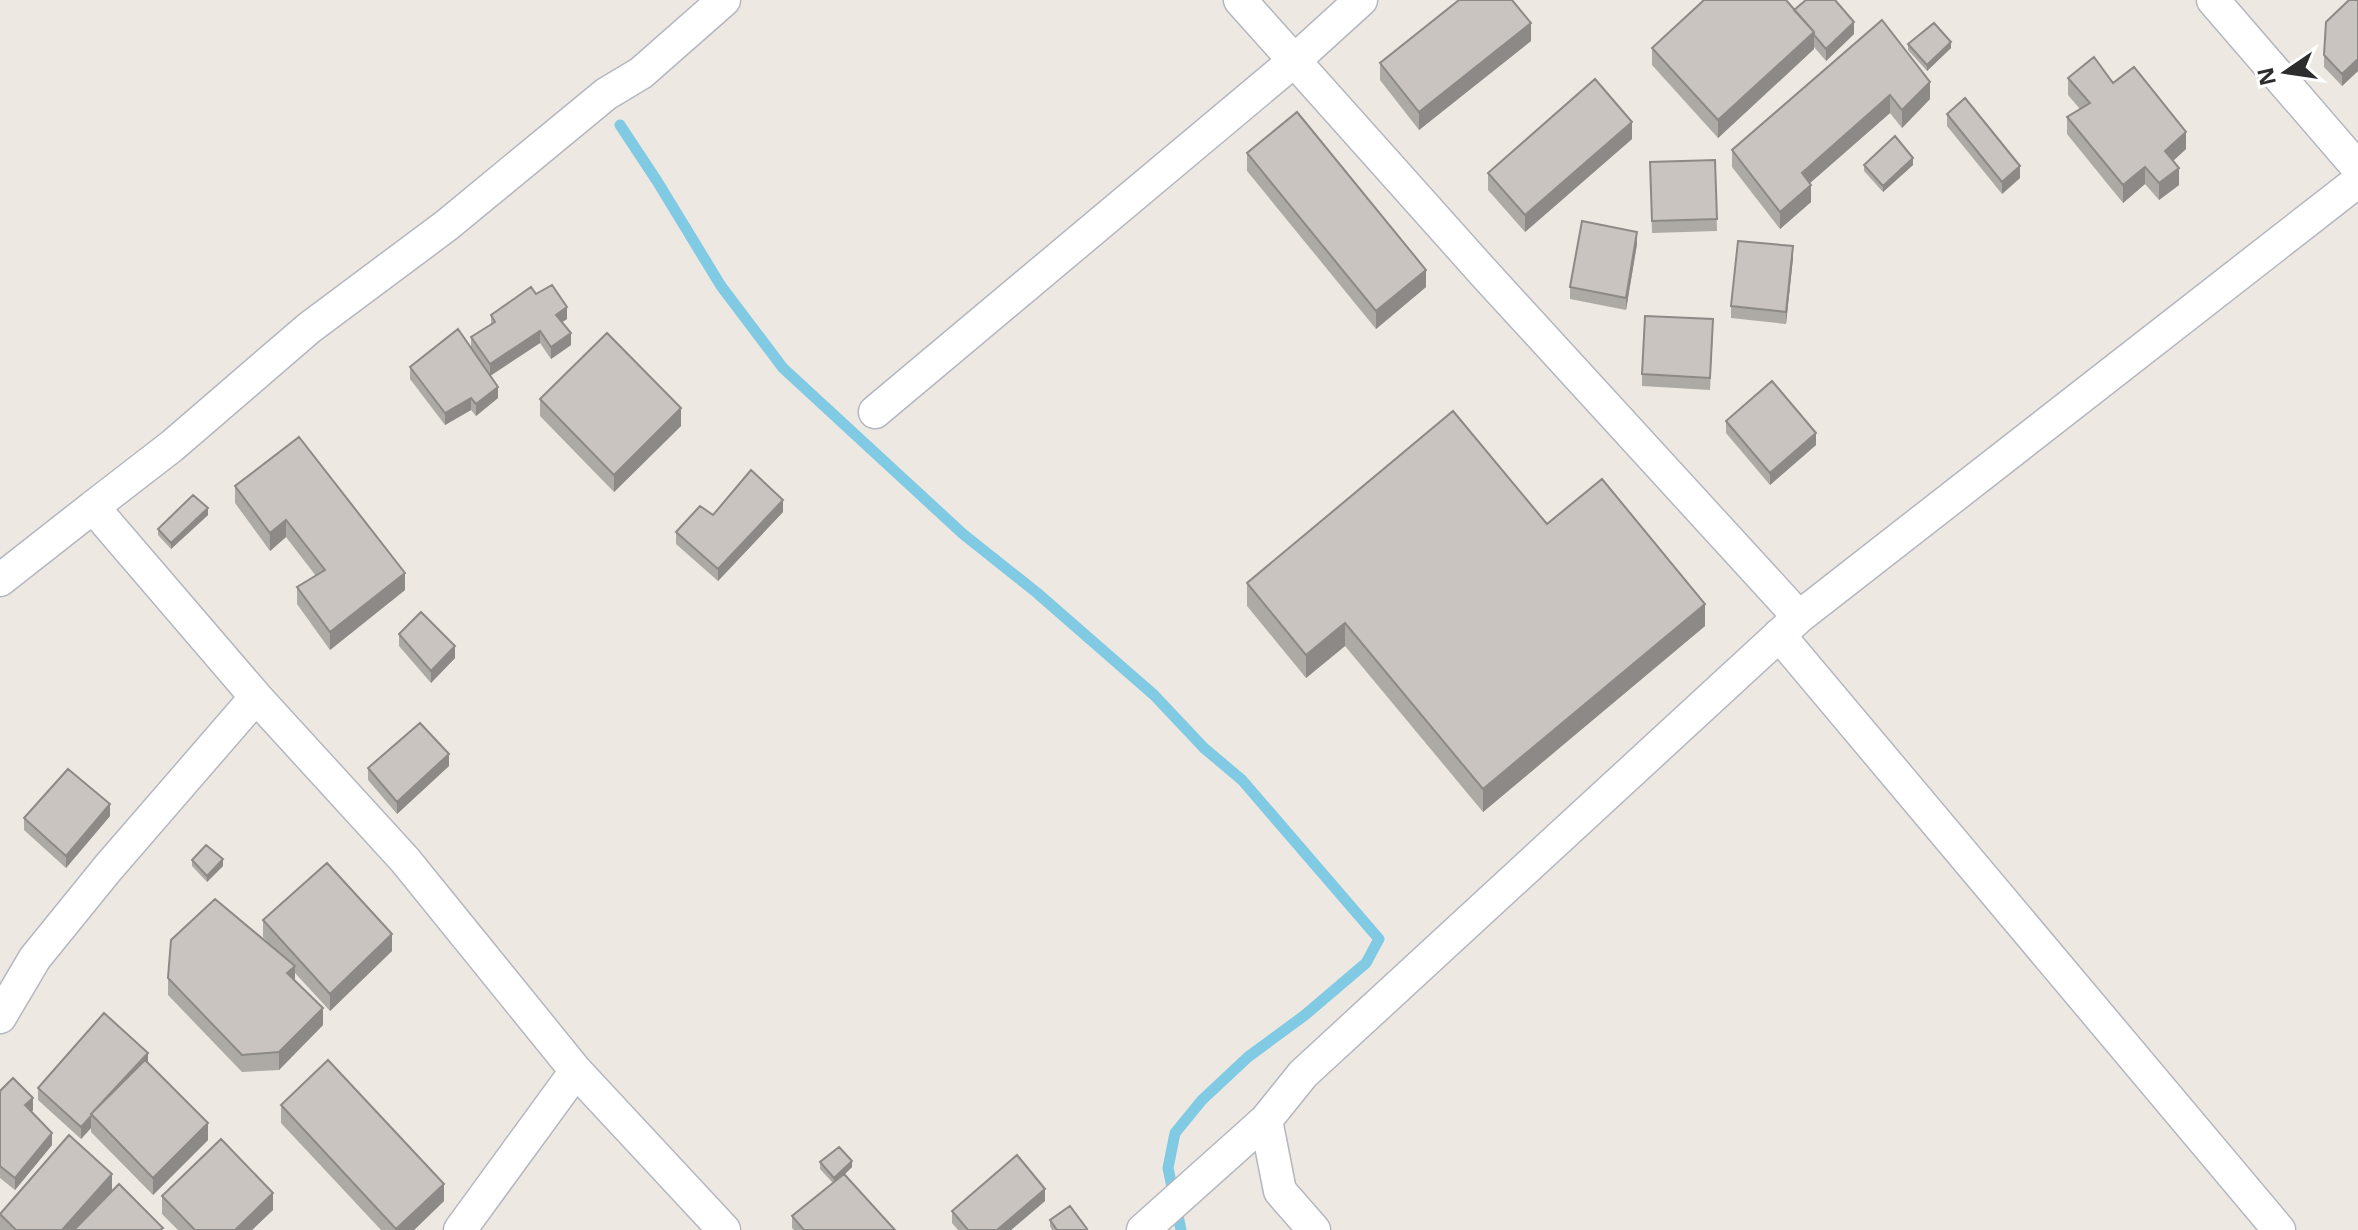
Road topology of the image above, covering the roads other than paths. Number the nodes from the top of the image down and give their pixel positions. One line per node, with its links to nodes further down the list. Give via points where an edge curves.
1 (724, 0): 9 (street, via 641,73 606,94 447,225 309,328)
2 (1240, 0): 5 (street)
3 (1361, 0): 5 (street)
4 (2213, 0): 6 (street)
5 (1295, 60): 8 (street); 11 (street)
6 (2358, 168)
7 (2358, 181): 11 (street)
8 (875, 412)
9 (93, 507): 10 (street); 12 (street)
10 (0, 580)
11 (1789, 626): 15 (street, via 1303,1074); 20 (street)
12 (256, 697): 13 (street, via 35,958); 14 (street, via 405,860)
13 (0, 1017)
14 (576, 1071): 16 (street); 17 (street)
15 (1266, 1120): 18 (street); 19 (street, via 1280,1191)
16 (460, 1230)
17 (724, 1230)
18 (1143, 1230)
19 (1314, 1230)
20 (2279, 1230)

